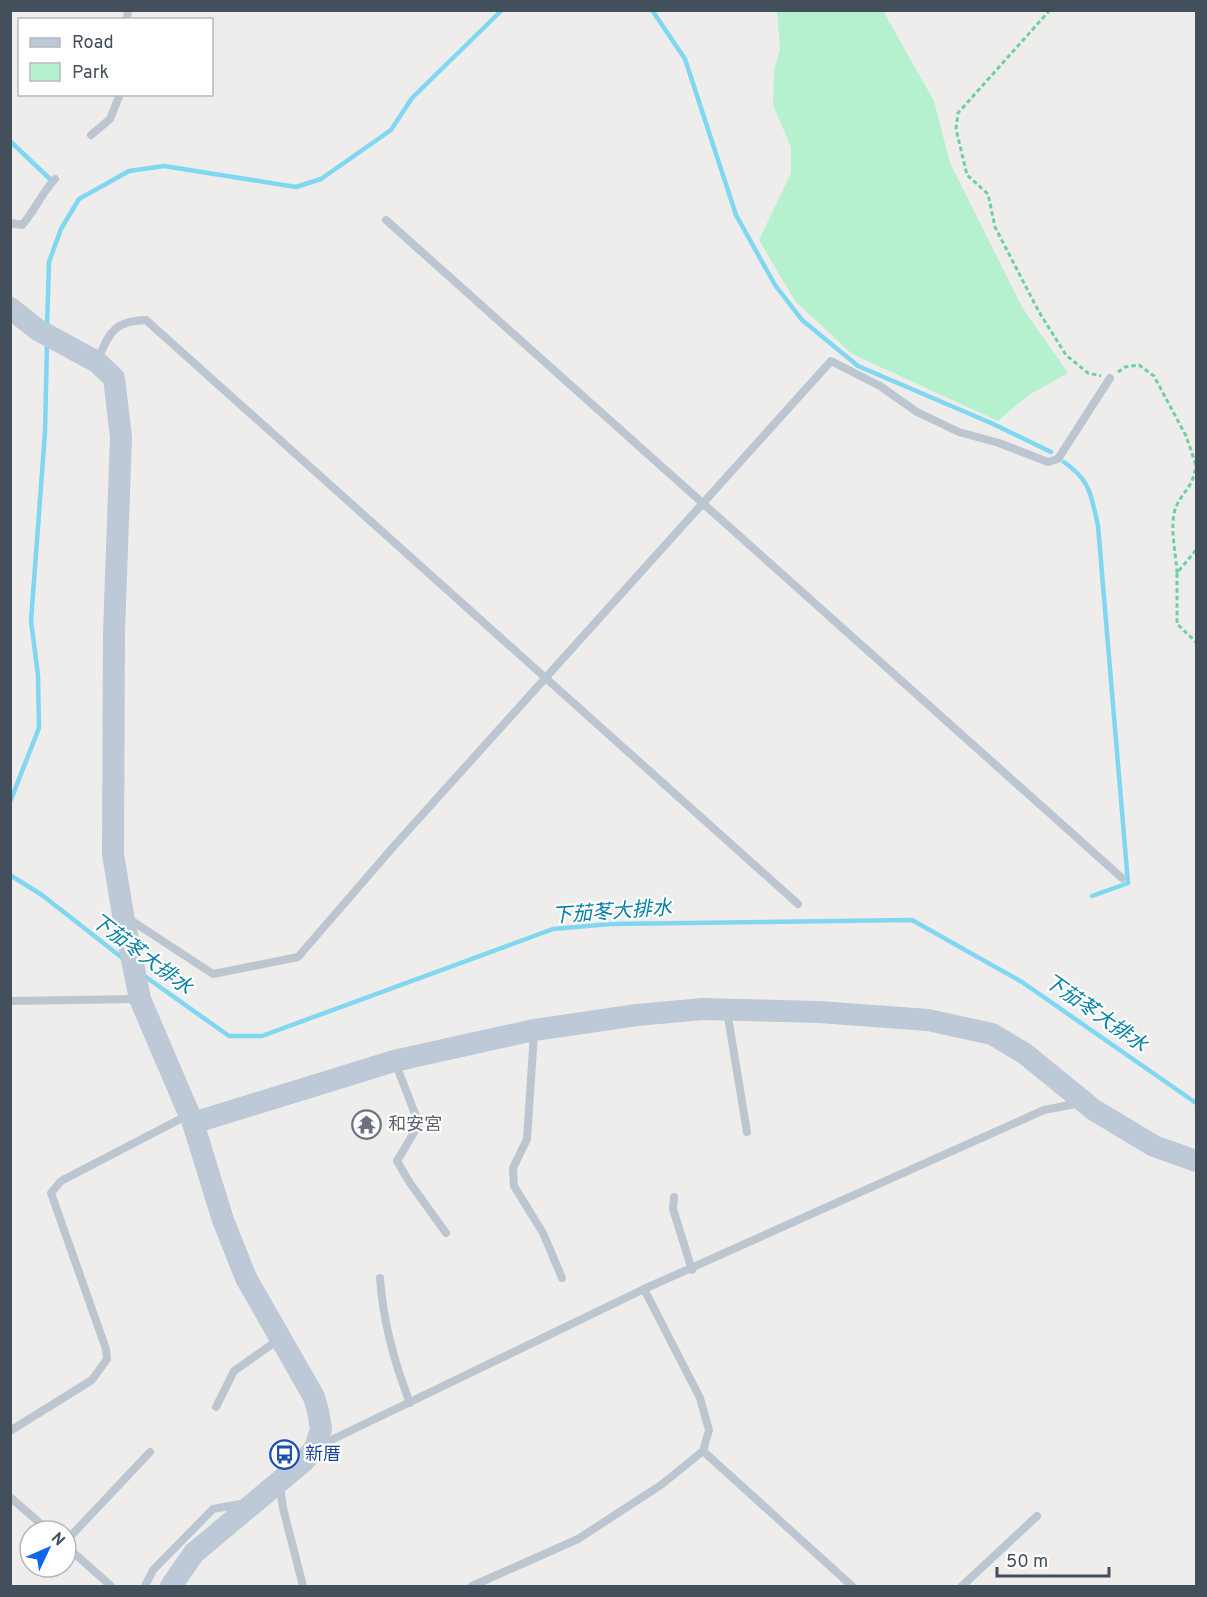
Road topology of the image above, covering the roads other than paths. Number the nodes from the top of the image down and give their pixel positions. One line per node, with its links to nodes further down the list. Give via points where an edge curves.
1 (119, 96): 2 (lane, via 110,118)
2 (91, 135)
3 (55, 179): 5 (lane, via 22,225)
4 (386, 220): 9 (lane)
5 (10, 223)
6 (10, 308): 7 (street, via 38,330)
7 (97, 362): 10 (lane, via 111,330 130,321 146,320); 13 (street, via 114,378 121,437 114,632 113,854)
8 (1110, 378): 9 (lane, via 1058,459 1048,462 949,427 831,361)
9 (704, 502): 10 (lane); 11 (lane)
10 (545, 678): 12 (lane); 13 (lane, via 298,957 213,974)
11 (1122, 878)
12 (798, 904)
13 (123, 915): 14 (street)
14 (140, 999): 15 (lane); 20 (street)
15 (10, 1001)
16 (727, 1010): 17 (street, via 637,1015); 19 (street, via 928,1020 992,1034 1024,1053); 21 (lane)
17 (534, 1030): 18 (street); 27 (lane, via 527,1139 513,1168 514,1186 543,1233)
18 (394, 1061): 20 (street); 24 (lane, via 419,1124 397,1161)
19 (1084, 1102): 22 (street, via 1154,1146); 25 (lane, via 1044,1110)
20 (191, 1118): 29 (street, via 246,1278); 32 (lane, via 61,1182 51,1194 107,1359 92,1380)
21 (747, 1132)
22 (1197, 1161)
23 (674, 1197): 25 (lane, via 673,1209)
24 (446, 1233)
25 (692, 1270): 28 (lane)
26 (380, 1278): 30 (lane, via 392,1355)
27 (562, 1278)
28 (644, 1289): 30 (lane); 34 (lane, via 699,1398 709,1430)
29 (280, 1339): 31 (lane, via 234,1371); 33 (street, via 314,1397 321,1430)
30 (410, 1403): 33 (lane)
31 (216, 1407)
32 (10, 1431)
33 (315, 1448): 36 (street)
34 (703, 1451): 47 (lane, via 661,1485 578,1539); 48 (lane)
35 (150, 1452): 41 (lane)
36 (280, 1481): 38 (street); 46 (lane)
37 (10, 1497): 40 (lane)
38 (254, 1502): 44 (lane, via 213,1509 153,1570); 45 (street, via 194,1553)
39 (1036, 1515): 49 (lane)
40 (35, 1519)
41 (78, 1528)
42 (78, 1557): 43 (lane)
43 (111, 1587)
44 (145, 1587)
45 (171, 1587)
46 (303, 1587)
47 (472, 1587)
48 (852, 1587)
49 (962, 1587)

